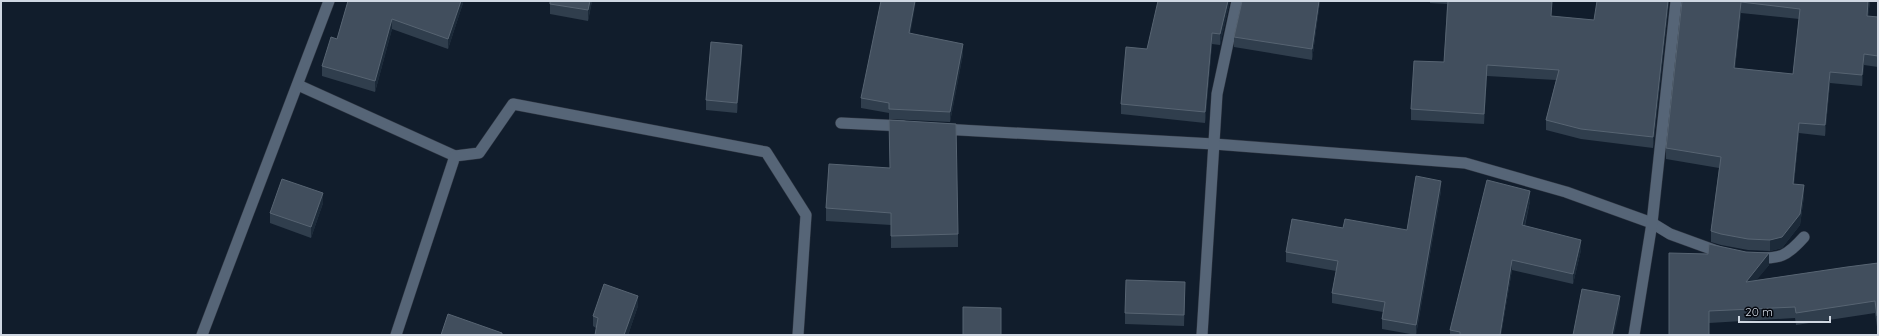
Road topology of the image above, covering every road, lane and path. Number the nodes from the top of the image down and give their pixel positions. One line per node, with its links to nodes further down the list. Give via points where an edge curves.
1 (329, 1): 4 (street)
2 (1237, 1): 8 (street, via 1217,94)
3 (1676, 1): 10 (street)
4 (298, 84): 9 (street); 12 (street)
5 (841, 123): 6 (street)
6 (917, 127)
7 (933, 128): 8 (street)
8 (1214, 144): 10 (street, via 1465,163 1566,192); 15 (street)
9 (455, 156): 13 (street); 14 (street, via 479,153 513,104 766,152 806,215)
10 (1652, 223): 11 (street, via 1690,242 1736,255 1771,258 1790,253); 16 (street)
11 (1804, 237)
12 (202, 335)
13 (396, 335)
14 (798, 335)
15 (1202, 335)
16 (1634, 335)

